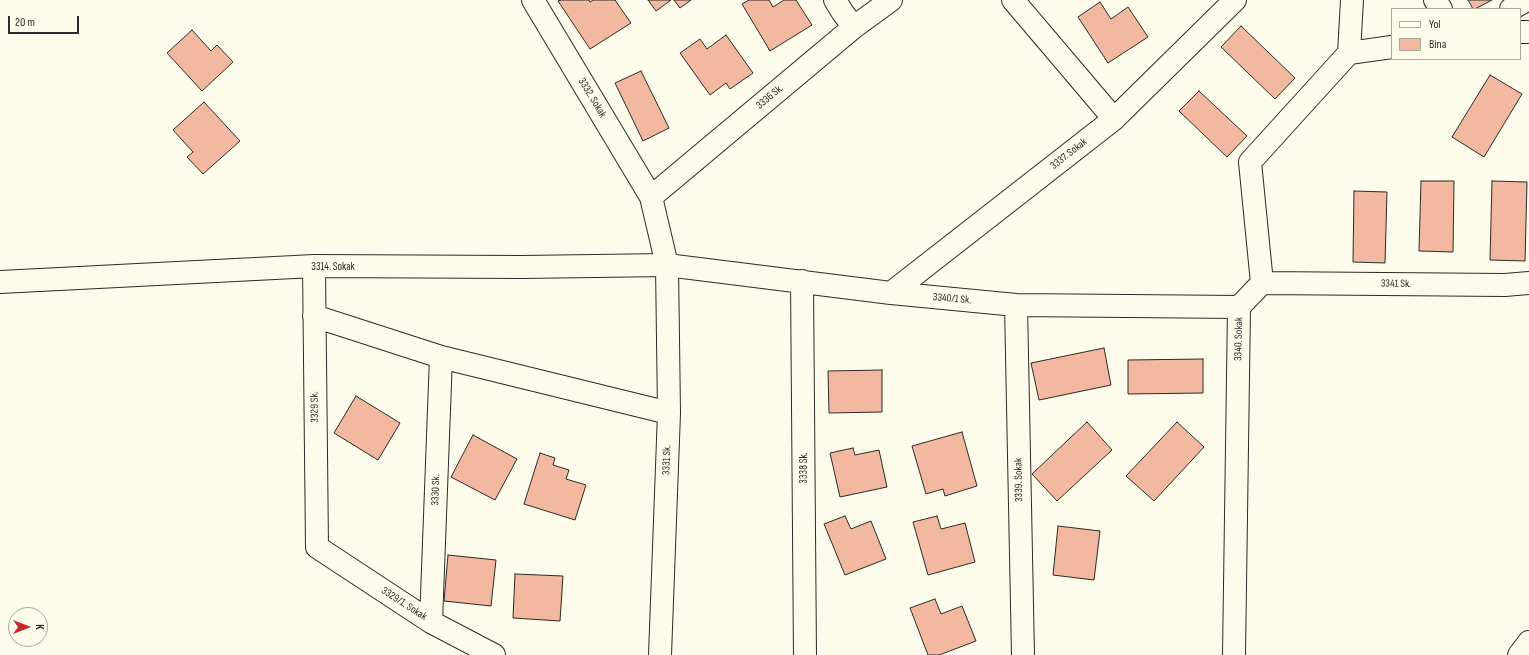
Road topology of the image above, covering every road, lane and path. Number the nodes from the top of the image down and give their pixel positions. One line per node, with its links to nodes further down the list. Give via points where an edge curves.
1 (533, 0): 13 (street, 3332. Sokak)
2 (835, 0): 9 (street)
3 (891, 0): 9 (street, 3336 Sk.)
4 (1013, 0): 12 (street)
5 (1235, 0): 12 (street, 3337. Sokak)
6 (1352, 0): 11 (street)
7 (1527, 0): 8 (street)
8 (1513, 8)
9 (854, 27): 13 (street, 3336 Sk.)
10 (1391, 47): 11 (street)
11 (1349, 53): 18 (street, via 1250,162)
12 (1114, 119): 20 (street, 3337. Sokak)
13 (651, 197): 14 (street, 3332. Sokak)
14 (667, 265): 15 (street, 3314. Sokak); 17 (street, 3340/1 Sk.); 25 (street, 3331 Sk.)
15 (314, 266): 16 (street, 3314. Sokak); 23 (street, 3329 Sk.)
16 (0, 282)
17 (802, 282): 20 (street, 3340/1 Sk.); 31 (street, 3338 Sk.)
18 (1262, 283): 19 (street, 3341 Sk., via 1505,286); 22 (street, 3340. Sokak)
19 (1529, 283)
20 (891, 293): 21 (street, 3340/1 Sk.)
21 (1016, 305): 22 (street, 3340/1 Sk.); 32 (street, 3339. Sokak)
22 (1239, 307): 33 (street, 3340. Sokak)
23 (314, 316): 24 (street); 26 (street, 3329 Sk.)
24 (441, 357): 25 (street); 27 (street, 3330 Sk.)
25 (669, 413): 30 (street, 3331 Sk.)
26 (317, 547): 27 (street, 3329/1. Sokak)
27 (431, 622): 29 (street, 3329/1. Sokak)
28 (1529, 642): 34 (street)
29 (494, 655)
30 (660, 655)
31 (805, 655)
32 (1023, 655)
33 (1234, 655)
34 (1519, 655)

